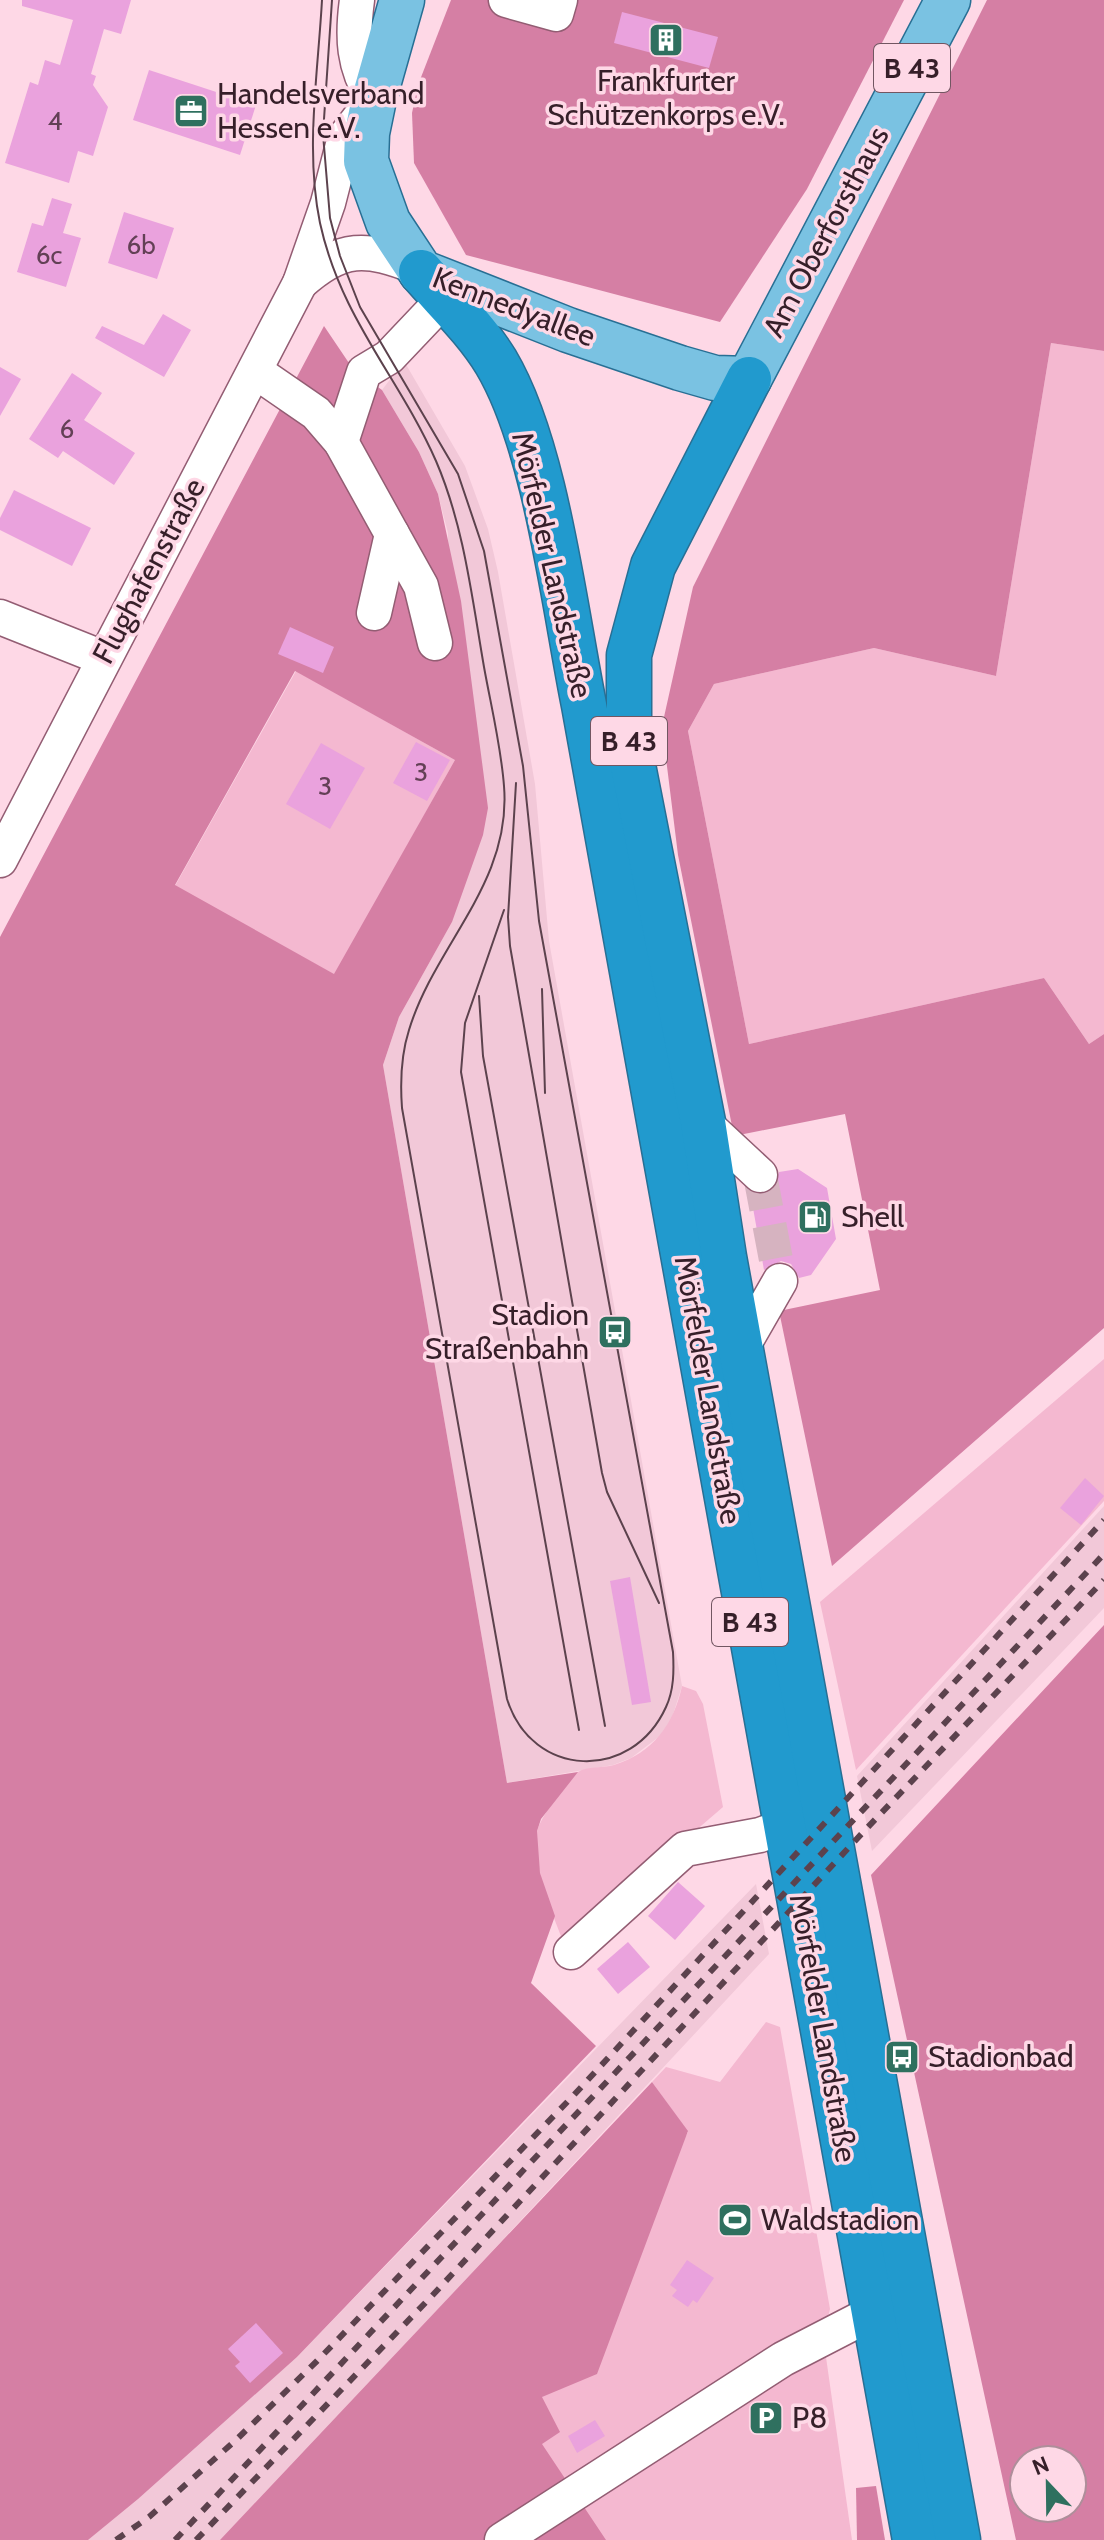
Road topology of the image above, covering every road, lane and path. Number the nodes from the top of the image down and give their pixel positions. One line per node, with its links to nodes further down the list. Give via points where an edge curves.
1 (357, 0): 6 (street, via 354,52)
2 (402, 0): 6 (main road, Kennedyallee / B 43)
3 (506, 0): 4 (street, via 556,14)
4 (560, 0)
5 (948, 0): 10 (main road, Am Oberforsthaus / B 43)
6 (374, 99): 7 (main road, Kennedyallee / B 43, via 365,145 369,173 388,222); 8 (street, Flughafenstraße, via 345,137)
7 (427, 279): 8 (street, Flughafenstraße, via 380,253 352,253 326,262); 10 (main road, Kennedyallee, via 680,368 715,378); 11 (street, via 389,357 364,372); 22 (highway, Mörfelder Landstraße / B 43, via 496,362 536,469 584,705)
8 (300, 283): 9 (street, Flughafenstraße)
9 (255, 371): 11 (street, via 316,413); 16 (street, Flughafenstraße)
10 (749, 379): 18 (highway, Mörfelder Landstraße / B 43, via 653,566 629,655 629,745)
11 (341, 442): 12 (street)
12 (392, 534): 13 (street); 15 (street, via 421,586)
13 (374, 613)
14 (0, 617): 16 (street)
15 (435, 643)
16 (103, 658): 17 (street, Flughafenstraße)
17 (0, 860)
18 (703, 1122): 19 (street); 21 (highway, Mörfelder Landstraße / B 43)
19 (760, 1175)
20 (780, 1281): 21 (street)
21 (741, 1349): 27 (highway, Mörfelder Landstraße / B 43)
22 (787, 1825): 23 (street, via 685,1849); 24 (highway, Mörfelder Landstraße / B 43)
23 (571, 1952)
24 (874, 2312): 25 (street, via 783,2359); 26 (highway, Mörfelder Landstraße / B 43)
25 (502, 2540)
26 (915, 2540)
27 (958, 2540)

